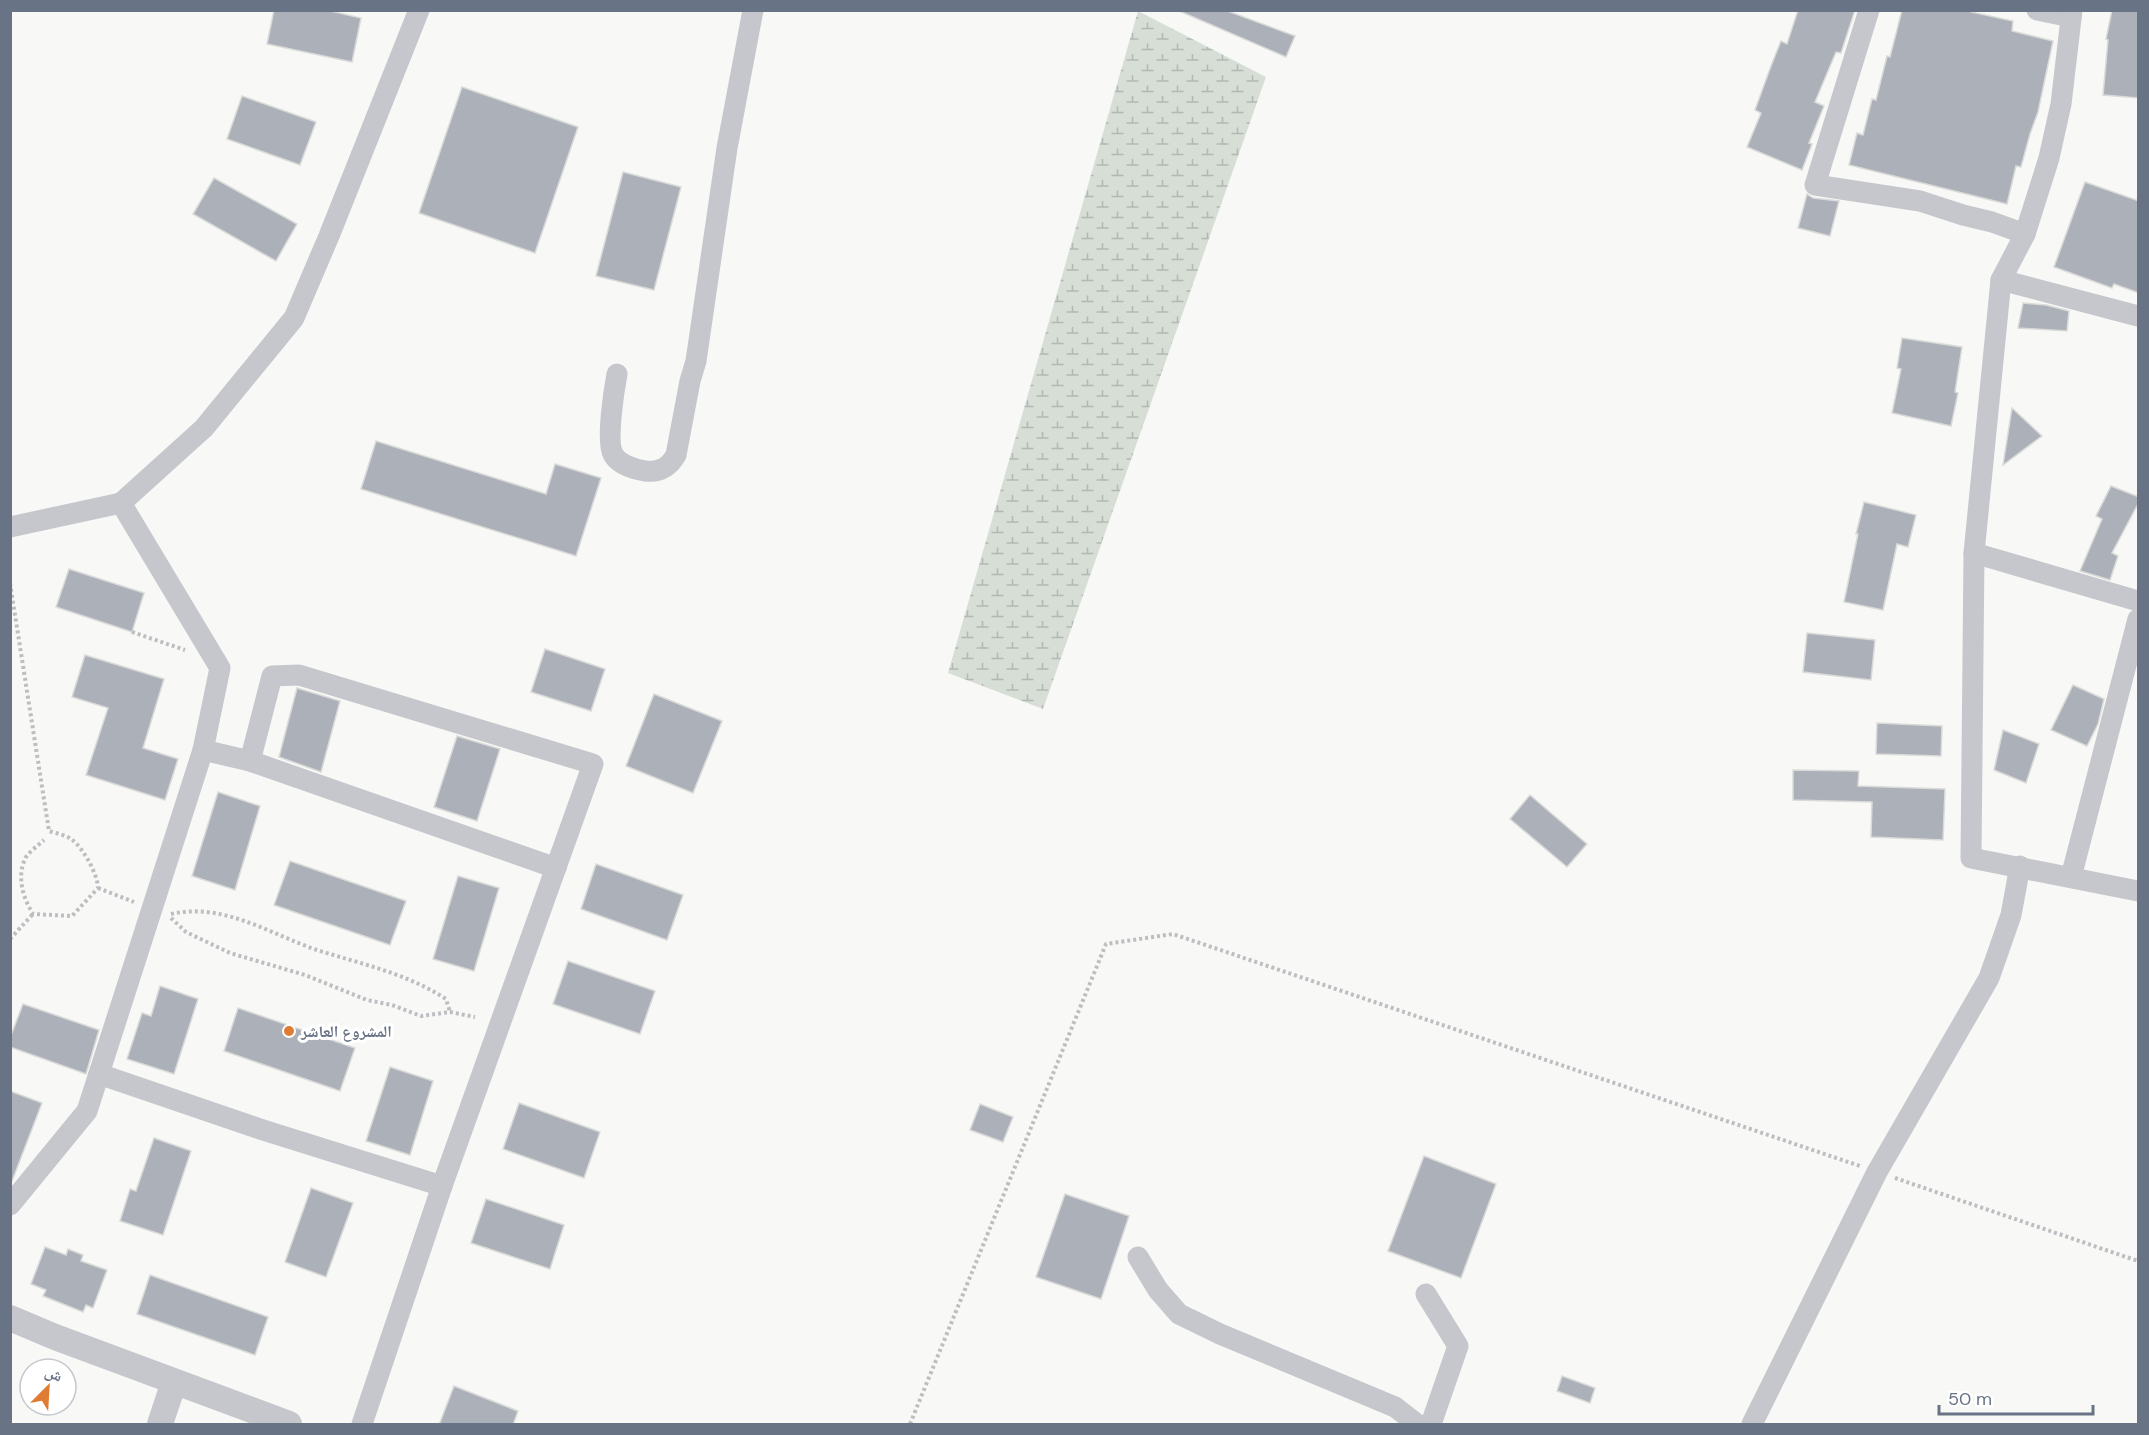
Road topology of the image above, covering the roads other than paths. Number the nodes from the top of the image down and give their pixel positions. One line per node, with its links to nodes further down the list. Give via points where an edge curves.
1 (419, 10): 10 (street, via 294,318 204,428)
2 (753, 10): 9 (street, via 727,148 696,361 676,455 661,470 633,468 612,454)
3 (1869, 10): 6 (street, via 1815,185 1920,201)
4 (2037, 10): 5 (street)
5 (2072, 14): 6 (street, via 2061,104)
6 (2025, 234): 7 (street)
7 (2001, 280): 8 (street); 12 (street)
8 (2139, 316)
9 (617, 374)
10 (121, 503): 11 (street); 15 (street, via 220,668)
11 (10, 527)
12 (1974, 553): 13 (street); 17 (street, via 1971,858)
13 (2139, 601)
14 (2139, 619): 19 (street)
15 (203, 750): 16 (street); 21 (street)
16 (250, 761): 18 (street); 18 (street, via 272,676 299,675 593,764)
17 (2020, 866): 19 (street); 33 (street, via 2011,915 1989,978 1878,1172)
18 (556, 868): 22 (street)
19 (2071, 877): 20 (street)
20 (2139, 891)
21 (99, 1074): 22 (street); 23 (street, via 87,1111)
22 (442, 1186): 30 (street)
23 (10, 1206)
24 (1138, 1257): 31 (street, via 1158,1290 1179,1314 1395,1407)
25 (1426, 1294): 32 (street, via 1458,1346)
26 (10, 1318): 27 (street)
27 (174, 1382): 28 (street); 29 (street)
28 (160, 1425)
29 (289, 1425)
30 (362, 1425)
31 (1417, 1425)
32 (1431, 1425)
33 (1752, 1425)

